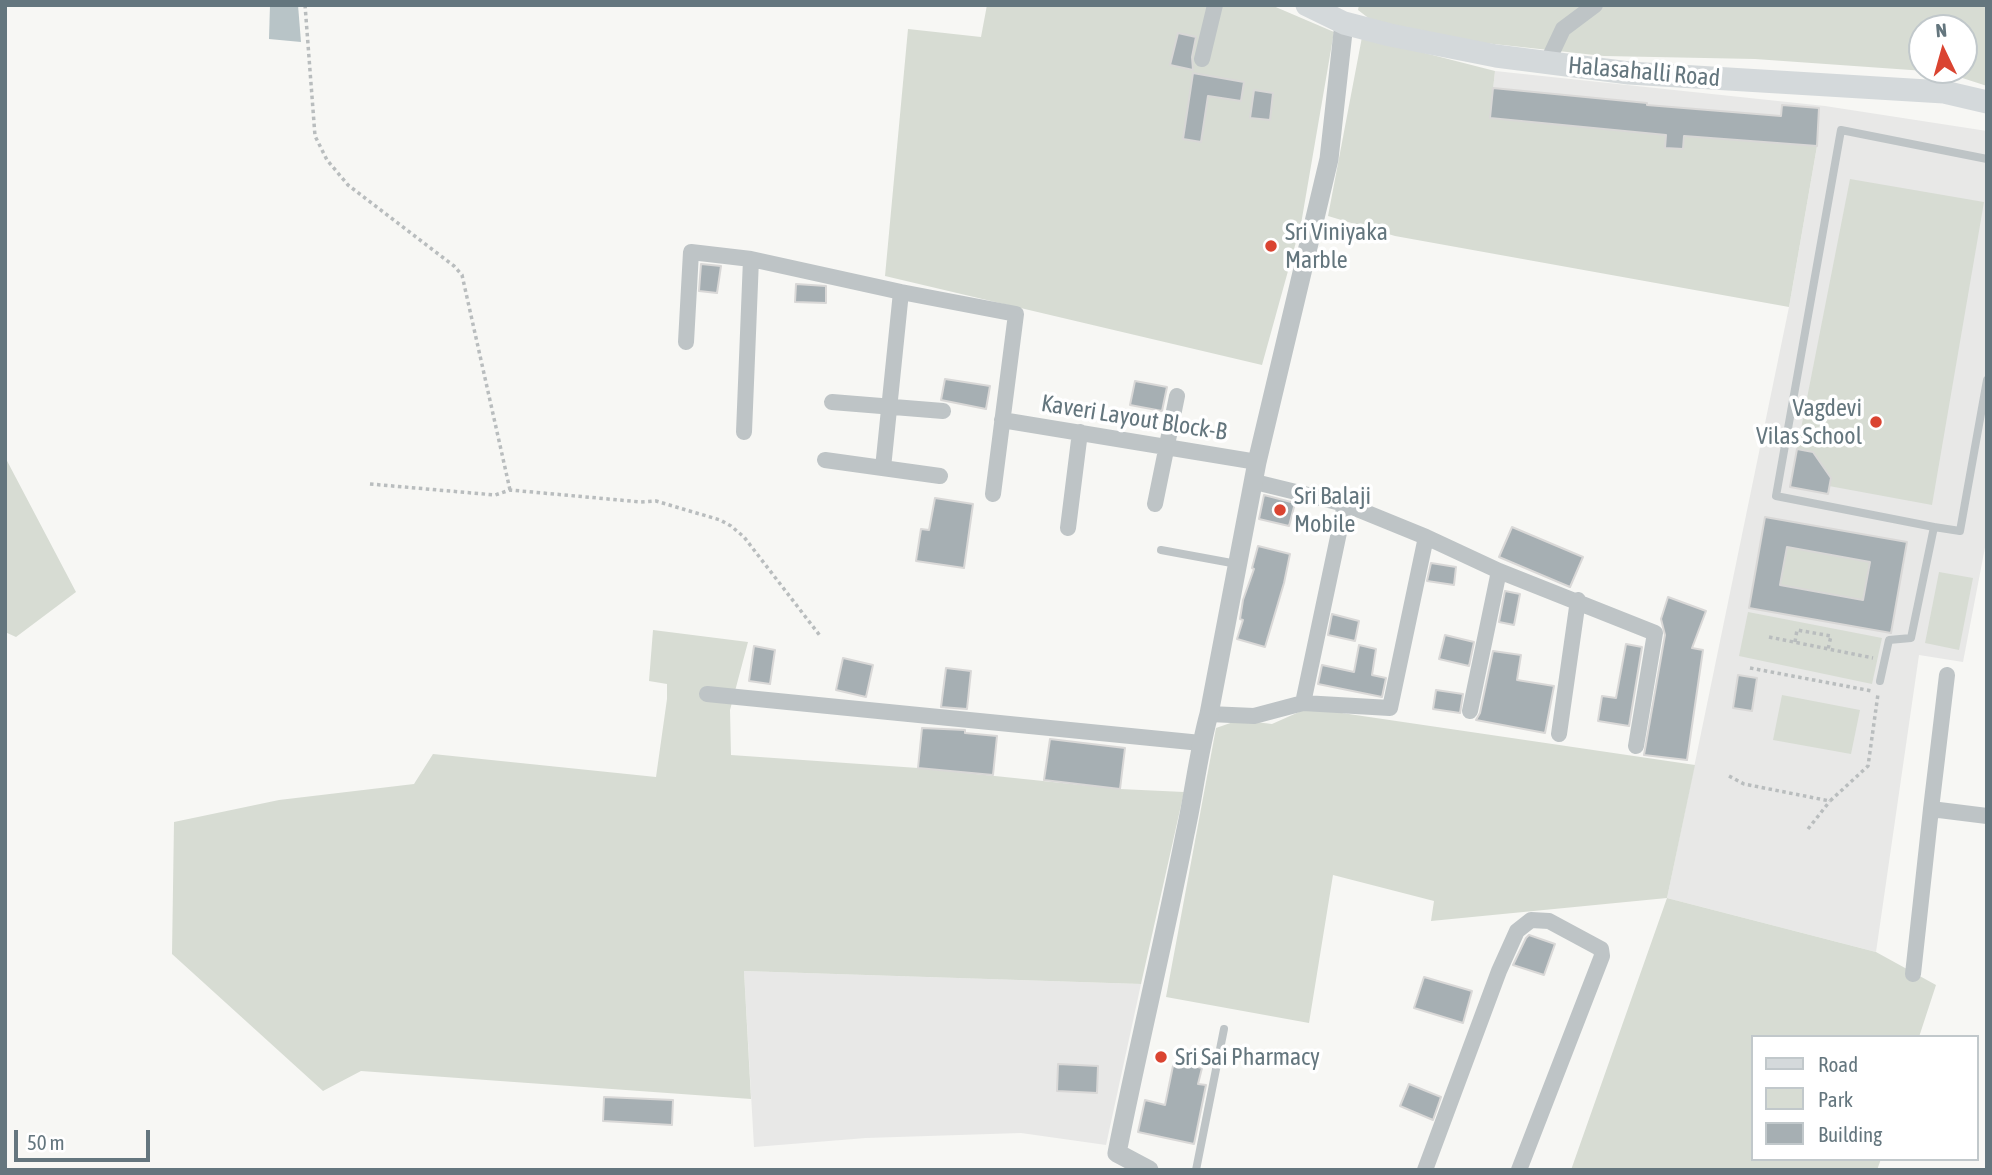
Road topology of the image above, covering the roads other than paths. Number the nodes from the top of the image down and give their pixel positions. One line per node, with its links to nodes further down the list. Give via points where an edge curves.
1 (1215, 5): 5 (street)
2 (1307, 5): 4 (main road, Halasahalli Road)
3 (1595, 5): 6 (street, via 1563,29)
4 (1344, 14): 6 (main road, Halasahalli Road, via 1390,35); 22 (street, via 1329,159)
5 (1202, 59)
6 (1547, 62): 7 (main road, Halasahalli Road, via 1629,74 1944,92)
7 (1987, 102)
8 (1987, 159): 29 (lane, via 1841,130 1776,496)
9 (751, 259): 10 (street); 11 (street, via 691,252); 18 (street)
10 (901, 292): 15 (street); 17 (street, via 1016,314)
11 (686, 342)
12 (1987, 380): 29 (lane, via 1960,531)
13 (1177, 396): 20 (street)
14 (832, 402): 15 (street)
15 (889, 407): 16 (street); 23 (street)
16 (943, 411)
17 (1002, 420): 19 (street, Kaveri Layout Block-B); 26 (street)
18 (744, 432)
19 (1080, 432): 20 (street, Kaveri Layout Block-B); 30 (street)
20 (1166, 446): 22 (street, Kaveri Layout Block-B); 27 (street)
21 (825, 460): 23 (street)
22 (1257, 462): 25 (street)
23 (883, 468): 24 (street)
24 (940, 476)
25 (1255, 482): 28 (street); 33 (street)
26 (993, 495)
27 (1155, 504)
28 (1345, 504): 31 (street); 39 (street)
29 (1934, 527): 37 (lane, via 1911,638 1889,640)
30 (1068, 528)
31 (1426, 537): 34 (street); 39 (street, via 1390,708)
32 (1161, 550): 33 (lane)
33 (1238, 564): 41 (street)
34 (1499, 570): 35 (street); 40 (street)
35 (1578, 600): 42 (street); 44 (street, via 1655,633)
36 (1947, 675): 45 (street)
37 (1880, 681)
38 (707, 694): 43 (street)
39 (1303, 703): 41 (street, via 1254,716)
40 (1470, 711)
41 (1209, 714): 43 (street)
42 (1559, 734)
43 (1200, 743): 49 (street, via 1186,833 1139,1039)
44 (1636, 746)
45 (1931, 809): 46 (street); 47 (street)
46 (1987, 816)
47 (1913, 974)
48 (1224, 1029): 51 (lane)
49 (1117, 1162): 50 (street)
50 (1149, 1170)
51 (1196, 1170)
52 (1425, 1170): 53 (street, via 1517,931 1531,920 1549,921 1601,949 1602,956)
53 (1520, 1170)

